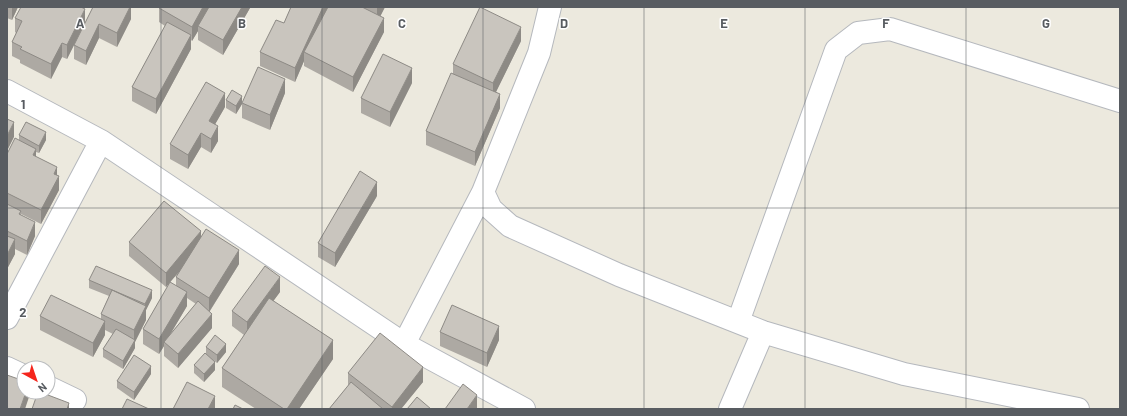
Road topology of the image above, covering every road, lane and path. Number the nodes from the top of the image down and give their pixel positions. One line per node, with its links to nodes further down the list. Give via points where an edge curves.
1 (544, 9): 5 (street, via 539,53)
2 (7, 91): 4 (street)
3 (1120, 101): 7 (street, via 890,29 858,33 836,50)
4 (101, 141): 6 (street); 9 (street)
5 (483, 192): 7 (street, via 491,209 510,226 619,275); 9 (street)
6 (7, 318)
7 (738, 322): 8 (street)
8 (763, 332): 12 (street, via 904,374); 14 (street)
9 (404, 344): 13 (street)
10 (56, 391): 11 (street)
11 (76, 400)
12 (1034, 405): 15 (street)
13 (524, 409)
14 (730, 409)
15 (1078, 409)

